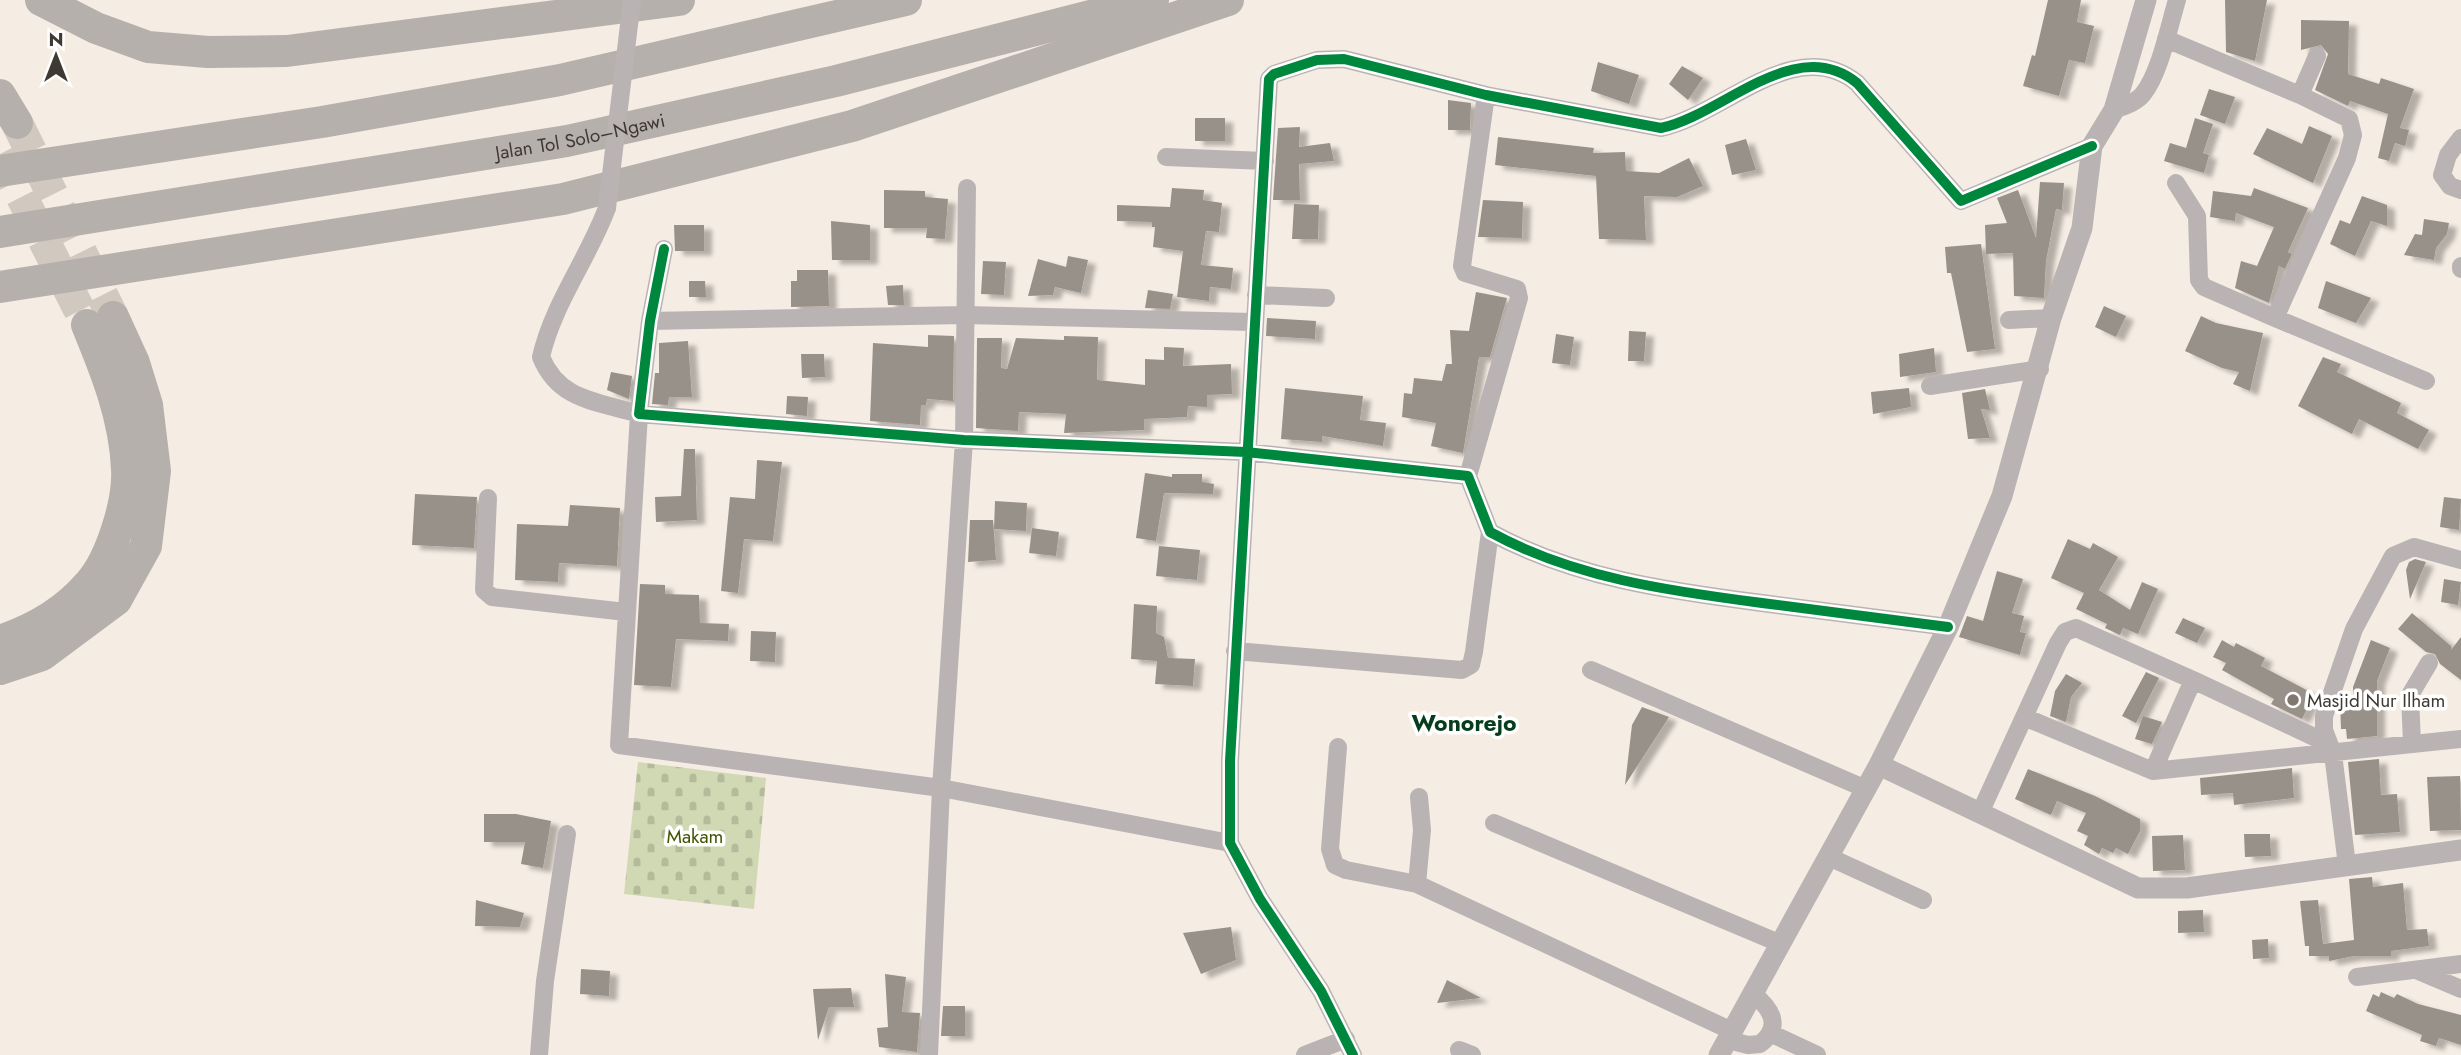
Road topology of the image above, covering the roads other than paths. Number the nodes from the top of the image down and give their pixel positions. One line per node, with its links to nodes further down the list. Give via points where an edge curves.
1 (41, 0): 3 (highway, via 96,28 148,47 208,52 287,51)
2 (632, 0): 38 (street, bridge, via 607,208 596,238 548,326 541,357 558,386)
3 (679, 0)
4 (906, 0): 20 (highway, via 560,80)
5 (1153, 0): 24 (highway, Jalan Tol Solo–Ngawi, via 567,141)
6 (1227, 0): 26 (highway, via 852,125 563,199)
7 (2146, 0): 14 (street)
8 (2177, 0): 9 (street)
9 (2166, 38): 13 (street); 14 (street, via 2145,91)
10 (2317, 56): 13 (street)
11 (0, 95): 15 (highway)
12 (1486, 95): 17 (street, via 1661,128 1791,70 1828,67 1857,83 1961,201); 19 (street, via 1362,62 1317,60 1269,79); 41 (street, via 1462,266 1465,273 1517,289 1519,298)
13 (2300, 95): 31 (street, via 2349,119 2353,135)
14 (2114, 110): 17 (street)
15 (17, 123)
16 (2461, 138): 23 (street, via 2448,155 2442,175 2450,186)
17 (2092, 146): 30 (street, via 2081,228)
18 (1166, 157): 19 (street)
19 (1265, 161): 27 (street)
20 (0, 171)
21 (2176, 183): 31 (street, via 2197,216 2199,280 2204,287)
22 (967, 188): 29 (street)
23 (2461, 190)
24 (0, 232)
25 (664, 249): 33 (street)
26 (0, 286)
27 (1255, 295): 28 (street); 34 (street)
28 (1326, 298)
29 (965, 315): 33 (street); 34 (street); 39 (street)
30 (2051, 318): 32 (street); 35 (street)
31 (2275, 318): 36 (street)
32 (2010, 320)
33 (650, 321): 38 (street)
34 (1253, 322): 40 (street)
35 (2040, 369): 37 (street); 46 (street, via 2002,496)
36 (2426, 381)
37 (1930, 386)
38 (639, 414): 39 (street); 45 (street)
39 (964, 440): 40 (street); 60 (street)
40 (1246, 452): 41 (street); 48 (street)
41 (1468, 476): 43 (street)
42 (488, 498): 45 (street, via 483,576 484,590 492,597)
43 (1490, 532): 46 (street, via 1560,563 1659,589); 48 (street, via 1474,652 1471,665 1462,670)
44 (2460, 553): 57 (street, via 2414,547 2393,555 2385,566 2354,629 2324,716 2323,730)
45 (626, 612): 60 (street, via 619,745)
46 (1948, 627): 58 (street)
47 (0, 641): 50 (highway, via 33,630 90,583 121,523 128,470 100,321 134,363 147,405 155,471 146,546 116,600 42,655)
48 (1236, 651): 66 (street)
49 (2429, 663): 55 (street, via 2410,695)
50 (0, 669)
51 (1591, 670): 61 (street)
52 (2193, 680): 53 (street, via 2076,628 2065,632 2058,643); 57 (street); 59 (street)
53 (2024, 717): 59 (street); 63 (street)
54 (2461, 739): 55 (street)
55 (2412, 744): 57 (street)
56 (1338, 747): 70 (street, via 1332,859 1346,870)
57 (2331, 749): 59 (street); 69 (street)
58 (1879, 765): 61 (street); 63 (street)
59 (2152, 771)
60 (942, 788): 66 (street); 82 (street)
61 (1866, 789): 68 (street)
62 (1419, 797): 70 (street)
63 (1980, 814): 69 (street, via 2138,888 2187,888)
64 (1494, 823): 72 (street)
65 (567, 834): 81 (street)
66 (1230, 843): 80 (street, via 1259,899 1321,990)
67 (2461, 850): 69 (street)
68 (1829, 857): 71 (street); 72 (street)
69 (2347, 865)
70 (1418, 884): 79 (street)
71 (1923, 900)
72 (1779, 943): 77 (street)
73 (2461, 964): 74 (street)
74 (2415, 970): 75 (street); 76 (street)
75 (2357, 977)
76 (2461, 989)
77 (1752, 993): 78 (street, via 1769,1007 1773,1017); 79 (street)
78 (1770, 1033): 79 (street, via 1760,1044); 84 (street)
79 (1726, 1042)
80 (1349, 1047): 83 (street)
81 (539, 1055)
82 (929, 1055)
83 (1305, 1055)
84 (1817, 1055)

